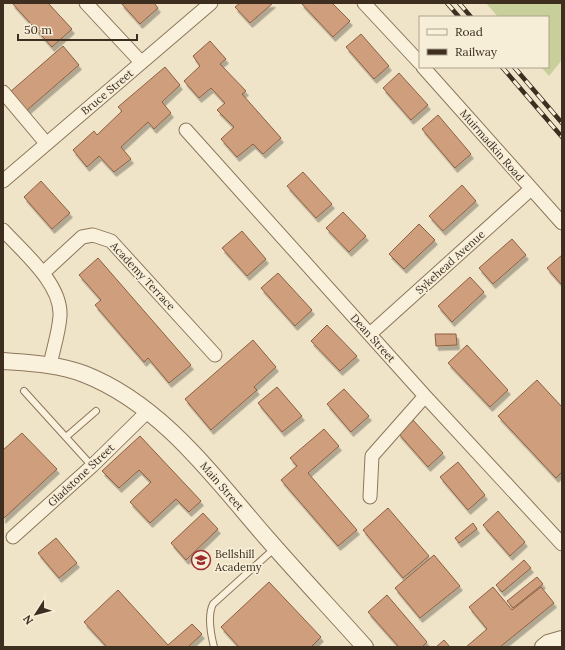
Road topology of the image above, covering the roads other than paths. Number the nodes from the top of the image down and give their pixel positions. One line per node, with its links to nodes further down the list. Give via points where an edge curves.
1 (86, 3): 4 (street)
2 (211, 3): 4 (street, Bruce Street)
3 (364, 3): 5 (street)
4 (141, 62): 9 (street, Bruce Street)
5 (419, 62)
6 (424, 68): 11 (street, Muirmadkin Road)
7 (3, 92): 9 (street)
8 (186, 130): 15 (street, Dean Street)
9 (46, 143): 10 (street, Bruce Street)
10 (3, 181)
11 (531, 189): 12 (street, Muirmadkin Road); 15 (street, Sykehead Avenue)
12 (562, 222)
13 (3, 230): 14 (street)
14 (43, 273): 16 (street, Academy Terrace, via 82,237 93,235 111,241); 18 (street, via 56,296 60,316)
15 (370, 334): 20 (street, Dean Street)
16 (215, 355)
17 (3, 361): 18 (street, Main Street)
18 (50, 365): 22 (street, Main Street, via 84,374 116,390)
19 (24, 390): 23 (lane)
20 (425, 396): 25 (street, via 372,456); 27 (street, Dean Street)
21 (96, 411): 23 (lane)
22 (147, 412): 24 (street, Gladstone Street); 28 (street, Main Street, via 183,442)
23 (66, 437): 24 (lane)
24 (92, 466): 26 (street, Gladstone Street)
25 (370, 497)
26 (13, 537)
27 (562, 544)
28 (275, 548): 30 (lane, via 213,604 211,621); 31 (street, Main Street)
29 (562, 638): 32 (street)
30 (214, 647)
31 (365, 647)
32 (543, 647)

